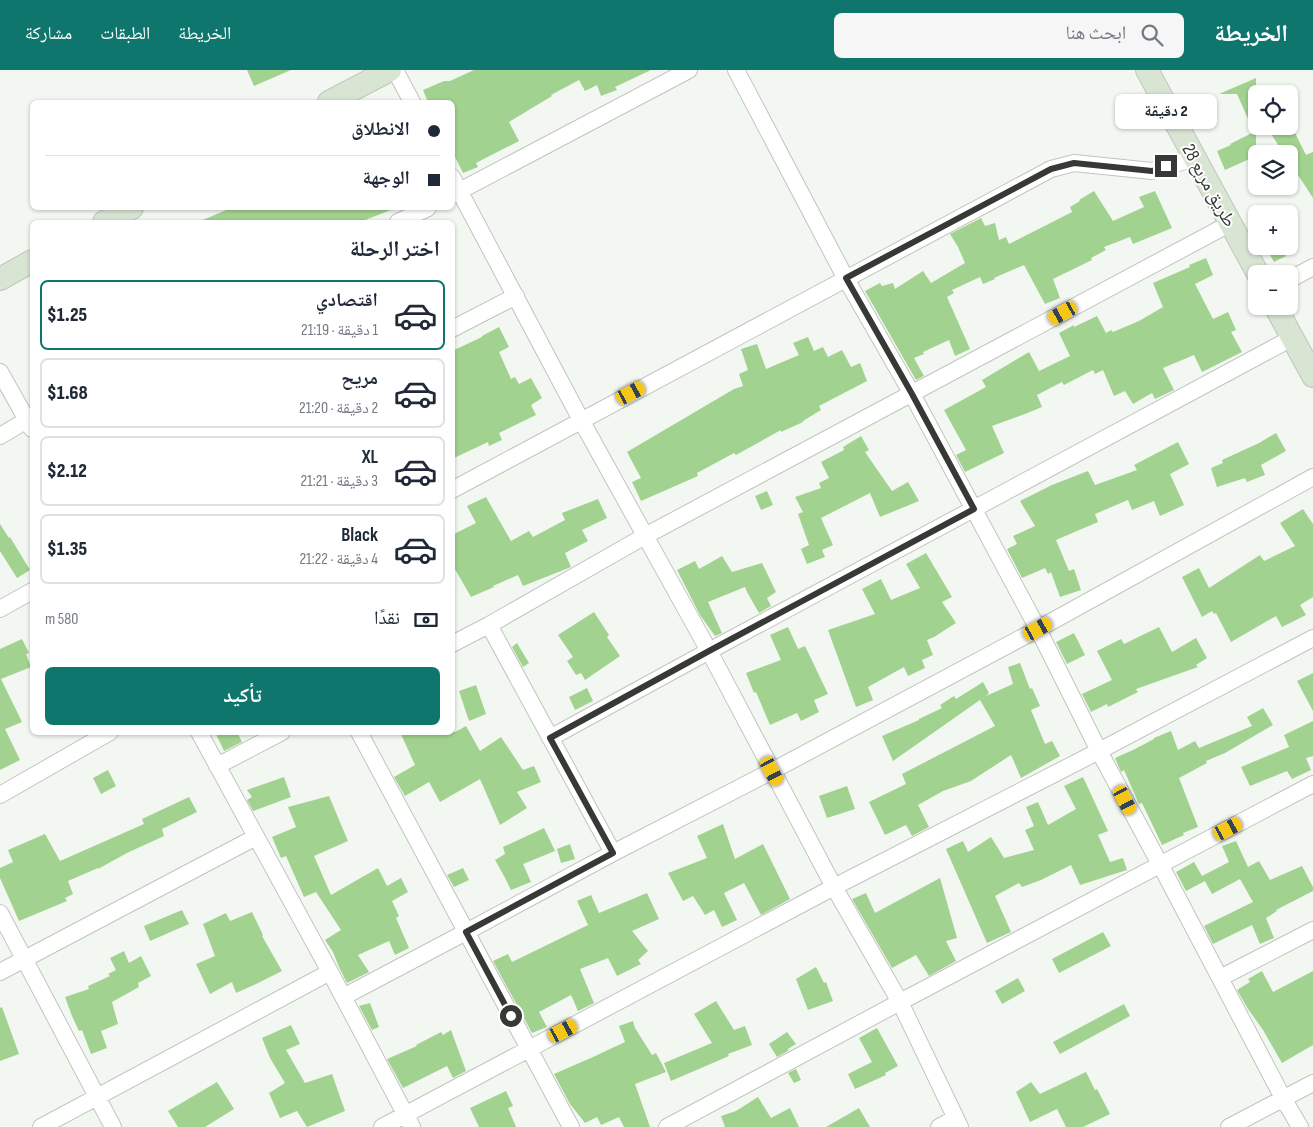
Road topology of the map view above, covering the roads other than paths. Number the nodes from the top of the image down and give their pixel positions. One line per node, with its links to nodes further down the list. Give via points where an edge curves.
1 (390, 70): 6 (street)
2 (394, 70): 7 (street)
3 (689, 70): 9 (street)
4 (736, 70): 19 (street)
5 (1147, 70): 8 (street, طريق مربع 28)
6 (333, 100)
7 (411, 100)
8 (1195, 158): 14 (street, طريق مربع 28); 19 (street, via 1152,171 1074,163 1051,169)
9 (455, 188): 21 (street)
10 (128, 210): 12 (street)
11 (424, 210): 13 (street)
12 (108, 220)
13 (402, 220)
14 (1231, 223): 16 (street, طريق مربع 28); 27 (street)
15 (30, 262): 20 (street)
16 (1253, 265)
17 (1313, 267): 18 (street)
18 (1298, 275)
19 (846, 278): 27 (street); 29 (street)
20 (0, 279)
21 (516, 296): 23 (street); 29 (street)
22 (1280, 315): 24 (street)
23 (455, 328)
24 (1292, 338): 26 (street); 34 (street)
25 (0, 372): 28 (street)
26 (1313, 376)
27 (912, 394): 34 (street); 35 (street)
28 (30, 420)
29 (581, 420): 33 (street); 35 (street)
30 (30, 422): 31 (street)
31 (0, 436)
32 (1313, 477): 39 (street)
33 (455, 488)
34 (974, 509): 39 (street); 42 (street)
35 (645, 536): 38 (street); 42 (street)
36 (30, 592): 37 (street)
37 (0, 610)
38 (488, 625): 41 (street); 47 (street)
39 (1038, 629): 48 (street); 50 (street)
40 (1313, 638): 48 (street)
41 (455, 642)
42 (709, 651): 47 (street); 50 (street)
43 (105, 735): 52 (street)
44 (201, 735): 49 (street)
45 (276, 735): 49 (street)
46 (361, 735): 59 (street)
47 (550, 738): 54 (street)
48 (1098, 751): 55 (street); 56 (street)
49 (217, 766): 53 (street)
50 (772, 771): 54 (street); 56 (street)
51 (1313, 784): 55 (street)
52 (0, 795)
53 (256, 837): 60 (street); 62 (street)
54 (613, 853): 59 (street)
55 (1161, 866): 63 (street); 65 (street)
56 (834, 887): 65 (street); 66 (street)
57 (0, 913): 60 (street)
58 (1313, 930): 63 (street)
59 (466, 932): 64 (street); 66 (street)
60 (25, 959): 61 (street); 68 (street)
61 (0, 972)
62 (330, 972): 64 (street); 68 (street)
63 (1220, 978): 69 (street)
64 (343, 997): 70 (street)
65 (900, 1002): 71 (street); 76 (street)
66 (529, 1049): 70 (street); 75 (street)
67 (1313, 1083): 69 (street)
68 (97, 1098): 72 (street); 73 (street)
69 (1284, 1098): 78 (street); 79 (street)
70 (408, 1121): 74 (street)
71 (958, 1123): 77 (street)
72 (41, 1127)
73 (113, 1127)
74 (382, 1127)
75 (571, 1127)
76 (667, 1127)
77 (939, 1127)
78 (1229, 1127)
79 (1300, 1127)

